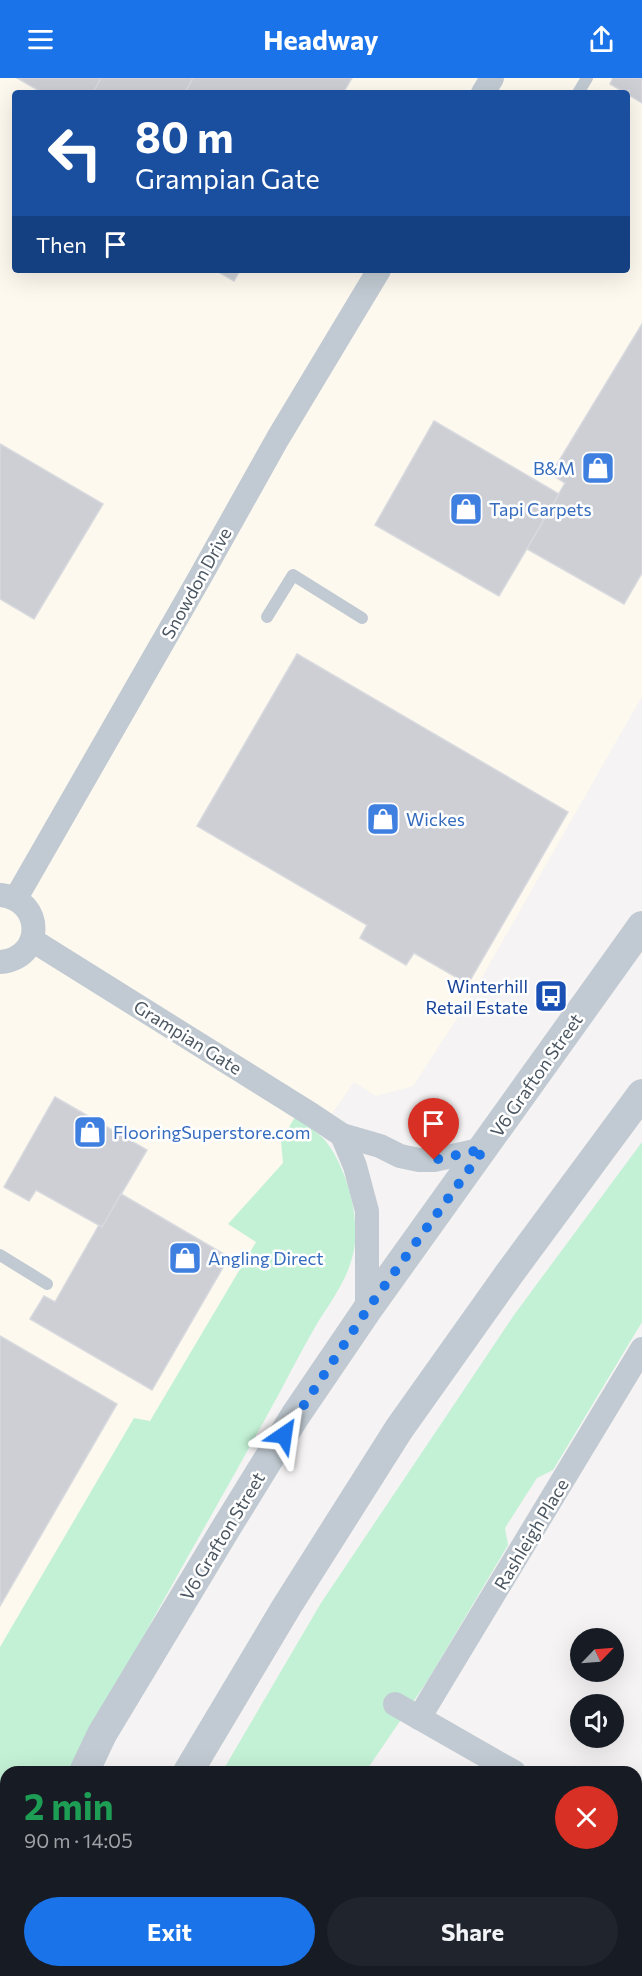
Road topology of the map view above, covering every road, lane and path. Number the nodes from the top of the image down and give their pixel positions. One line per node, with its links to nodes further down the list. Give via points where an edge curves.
1 (377, 273): 4 (street, Snowdon Drive, via 272,447 200,579)
2 (267, 617): 3 (lane, via 293,575)
3 (362, 618)
4 (8, 897): 6 (street, via 28,909 34,925)
5 (642, 926): 10 (street, V6 Grafton Street)
6 (32, 940): 7 (street, via 20,957); 9 (street, Grampian Gate)
7 (0, 962)
8 (642, 1094): 18 (street, via 399,1429 287,1606)
9 (342, 1136): 10 (street, Grampian Gate, via 418,1160); 13 (street, via 367,1211)
10 (484, 1149): 13 (street, V6 Grafton Street)
11 (0, 1255): 12 (lane)
12 (47, 1284)
13 (367, 1310): 17 (street, V6 Grafton Street, via 225,1528)
14 (642, 1349): 16 (street, Rashleigh Place)
15 (395, 1704): 16 (street)
16 (419, 1718): 19 (street)
17 (87, 1766)
18 (193, 1766)
19 (503, 1766)

